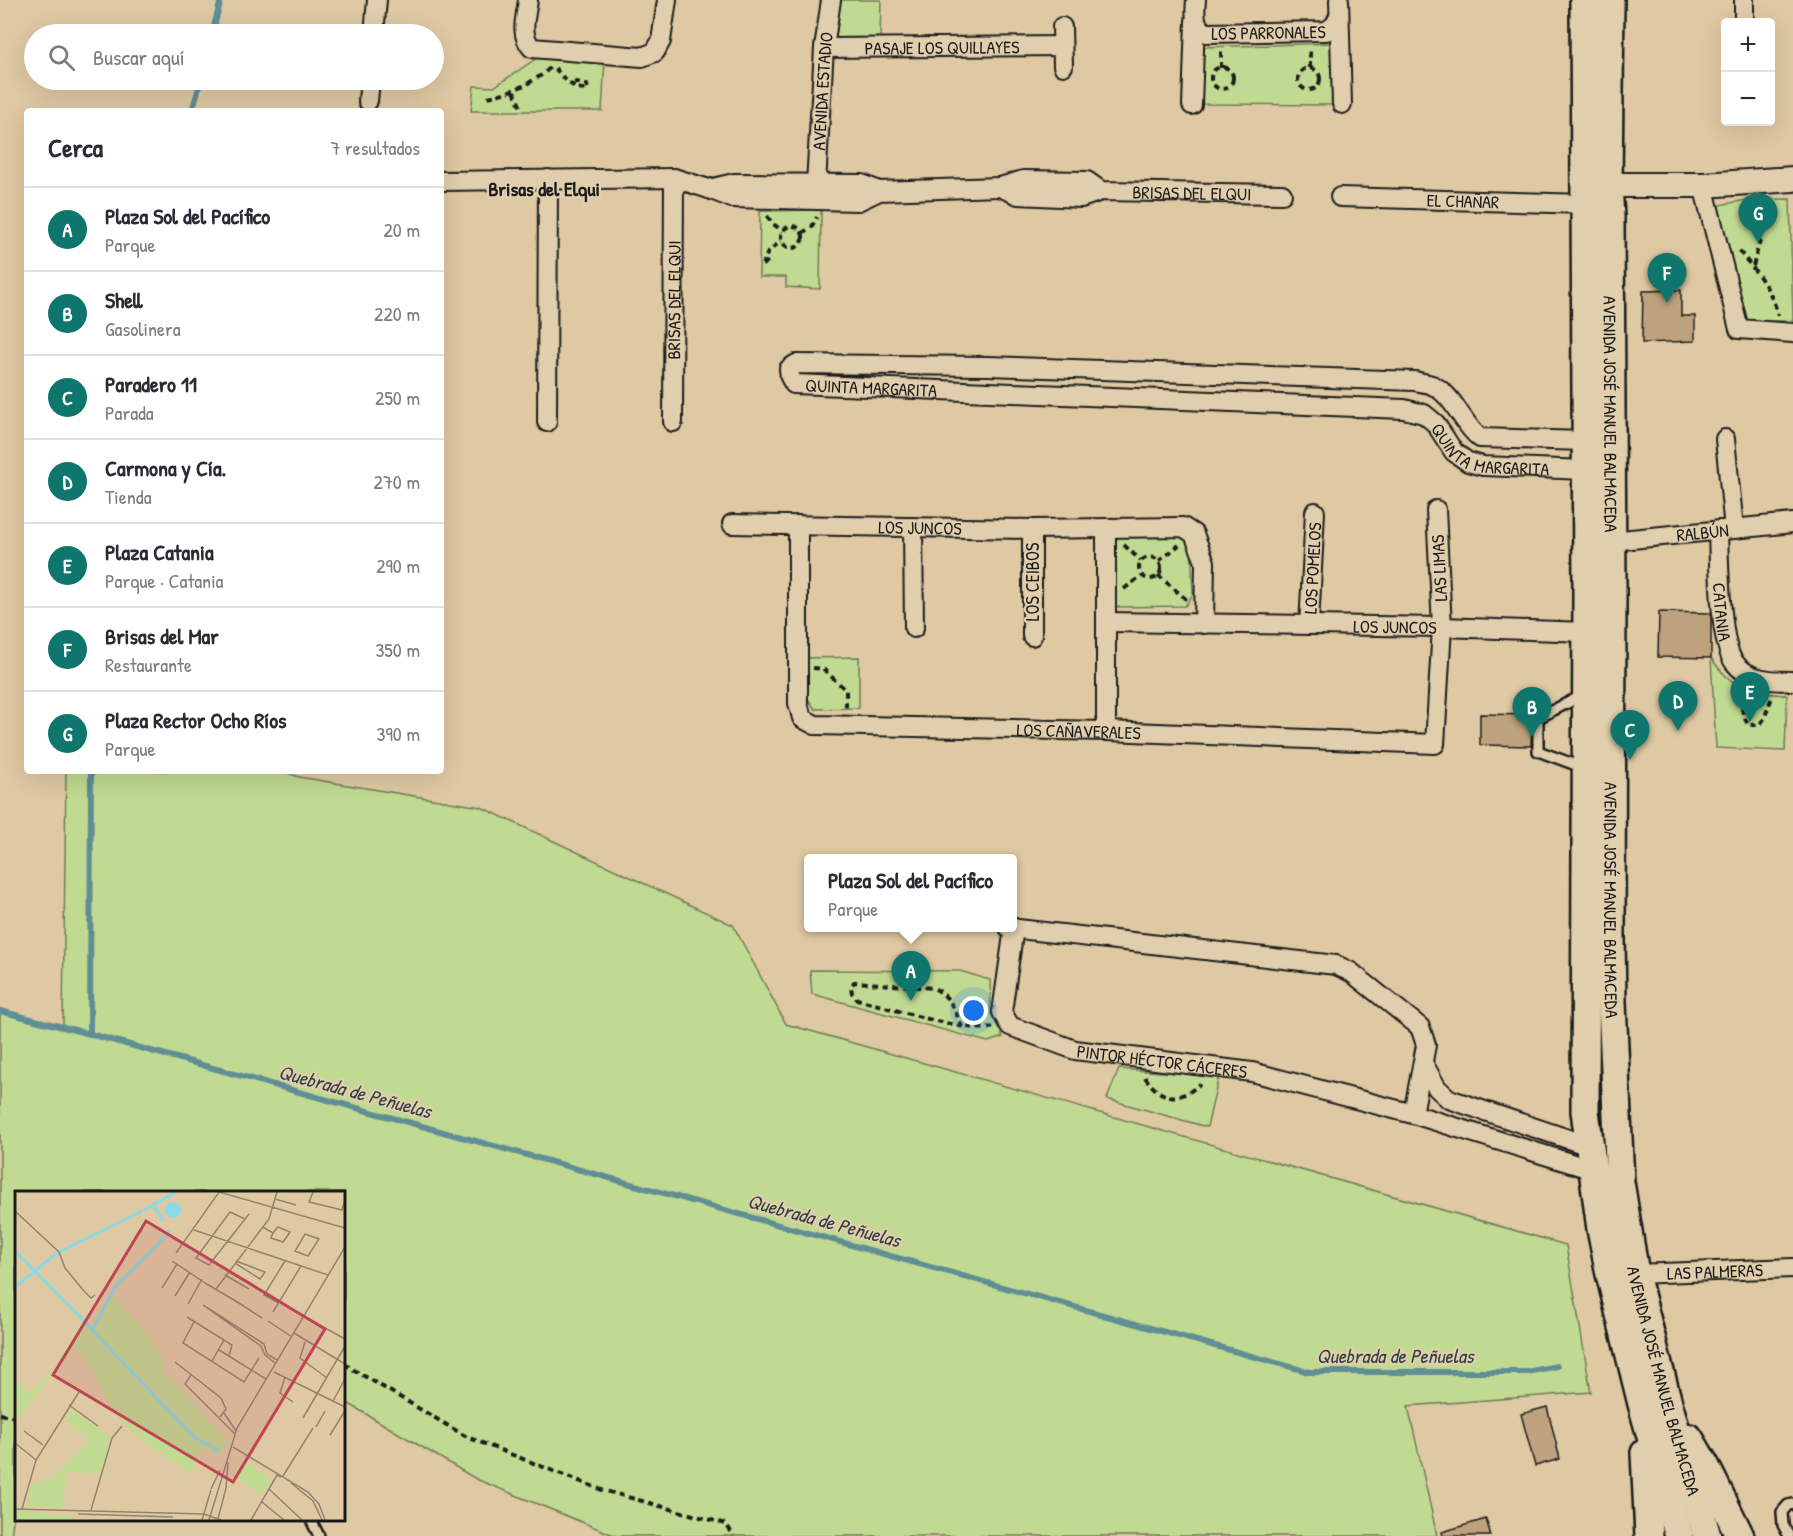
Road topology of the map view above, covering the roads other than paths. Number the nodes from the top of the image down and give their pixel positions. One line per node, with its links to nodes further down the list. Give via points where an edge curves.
1 (377, 0): 12 (street)
2 (528, 0): 3 (street, via 525,40 532,48 556,58 642,57 655,52 661,41)
3 (667, 0)
4 (831, 0): 15 (street, AVENIDA ESTADIO)
5 (1196, 0): 11 (street, LOS PARRONALES)
6 (1584, 0): 21 (main road, AVENIDA JOSÉ MANUEL BALMACEDA)
7 (1610, 0): 27 (main road, AVENIDA JOSÉ MANUEL BALMACEDA)
8 (1744, 0): 10 (street)
9 (1339, 8): 11 (street, LOS PARRONALES, via 1334,26 1326,32 1207,33); 19 (street)
10 (1744, 18)
11 (1195, 21): 20 (street, LOS PARRONALES)
12 (375, 24)
13 (1062, 27): 14 (street)
14 (1062, 46): 15 (street, PASAJE LOS QUILLAYES); 16 (street)
15 (824, 48): 26 (street, AVENIDA ESTADIO)
16 (1063, 66)
17 (369, 90): 18 (street)
18 (368, 101)
19 (1341, 104)
20 (1192, 105)
21 (1584, 153): 27 (street, via 1593,176); 33 (main road, AVENIDA JOSÉ MANUEL BALMACEDA)
22 (674, 178): 23 (street, BRISAS DEL ELQUI); 29 (street, BRISAS DEL ELQUI); 42 (street, BRISAS DEL ELQUI)
23 (548, 179): 25 (street, BRISAS DEL ELQUI); 41 (street)
24 (1785, 179): 28 (street)
25 (444, 181)
26 (816, 184): 29 (street, BRISAS DEL ELQUI, via 734,183); 30 (street, BRISAS DEL ELQUI, via 862,184)
27 (1608, 185): 28 (street); 55 (main road, AVENIDA JOSÉ MANUEL BALMACEDA)
28 (1703, 185): 34 (street, via 1739,329)
29 (709, 189): 30 (street, BRISAS DEL ELQUI, via 732,198 858,201)
30 (879, 191): 31 (street, BRISAS DEL ELQUI, via 1000,187 1023,180 1087,181 1101,191)
31 (1282, 194)
32 (1340, 197): 33 (street, EL CHAÑAR)
33 (1586, 204): 44 (main road, AVENIDA JOSÉ MANUEL BALMACEDA)
34 (1791, 333)
35 (987, 366): 36 (street, QUINTA MARGARITA); 38 (street); 38 (street, QUINTA MARGARITA, via 796,364 789,369 794,384)
36 (1152, 371): 37 (street, QUINTA MARGARITA); 39 (street)
37 (1336, 378): 40 (street); 44 (street, QUINTA MARGARITA, via 1432,385 1444,393 1480,438)
38 (985, 392): 39 (street, QUINTA MARGARITA)
39 (1150, 399): 40 (street, QUINTA MARGARITA)
40 (1334, 406): 45 (street, QUINTA MARGARITA, via 1404,409 1424,414 1435,423 1454,452 1483,466)
41 (547, 422)
42 (673, 422)
43 (1725, 440): 54 (street, CATANIA)
44 (1585, 441): 45 (main road, AVENIDA JOSÉ MANUEL BALMACEDA)
45 (1586, 470): 61 (main road, AVENIDA JOSÉ MANUEL BALMACEDA)
46 (1436, 510): 59 (street, LAS LIMAS)
47 (1315, 513): 58 (street, LOS POMELOS)
48 (732, 524): 50 (street, LOS JUNCOS)
49 (1793, 524): 54 (street, RALBÚN)
50 (798, 525): 51 (street, LOS JUNCOS); 65 (street, LOS CAÑAVERALES, via 798,704 802,718 815,725)
51 (913, 527): 53 (street, LOS JUNCOS); 60 (street)
52 (1106, 528): 53 (street, LOS JUNCOS); 56 (street, LOS JUNCOS, via 1183,527 1194,534 1205,562); 57 (street)
53 (1032, 529): 62 (street, LOS CEIBOS)
54 (1726, 530): 55 (street, RALBÚN); 63 (street, CATANIA, via 1725,640 1734,663 1743,671 1758,678)
55 (1611, 541): 73 (main road, AVENIDA JOSÉ MANUEL BALMACEDA, via 1612,1002 1620,1182)
56 (1204, 619): 57 (street, LOS JUNCOS); 58 (street, LOS JUNCOS)
57 (1107, 622): 65 (street)
58 (1309, 625): 59 (street, LOS JUNCOS)
59 (1442, 627): 61 (street, LOS JUNCOS); 65 (street, LOS CAÑAVERALES, via 1435,744)
60 (914, 628)
61 (1586, 632): 64 (main road, AVENIDA JOSÉ MANUEL BALMACEDA)
62 (1032, 636)
63 (1785, 681)
64 (1587, 693): 66 (main road, AVENIDA JOSÉ MANUEL BALMACEDA); 66 (lane, via 1538,718 1538,751)
65 (1106, 731)
66 (1586, 769): 71 (main road, AVENIDA JOSÉ MANUEL BALMACEDA, via 1585,1111)
67 (1017, 929): 69 (street, via 1336,965 1351,972 1420,1027 1426,1044)
68 (1012, 932): 70 (street, PINTOR HÉCTOR CÁCERES, via 1002,1012 1010,1026 1075,1050 1252,1072)
69 (1423, 1063): 70 (street); 71 (street, via 1437,1088 1449,1099)
70 (1413, 1114): 71 (street, PINTOR HÉCTOR CÁCERES)
71 (1591, 1158): 74 (main road, AVENIDA JOSÉ MANUEL BALMACEDA, via 1610,1274)
72 (1793, 1268): 73 (street, LAS PALMERAS)
73 (1635, 1274): 74 (main road, AVENIDA JOSÉ MANUEL BALMACEDA)
74 (1655, 1404): 78 (main road); 79 (main road, AVENIDA JOSÉ MANUEL BALMACEDA); 80 (main road, AVENIDA JOSÉ MANUEL BALMACEDA); 81 (main road, via 1705,1465)
75 (1793, 1504): 82 (lane, via 1782,1512)
76 (311, 1521): 77 (lane)
77 (318, 1536)
78 (1649, 1536)
79 (1680, 1536)
80 (1707, 1536)
81 (1740, 1536)
82 (1789, 1536)

